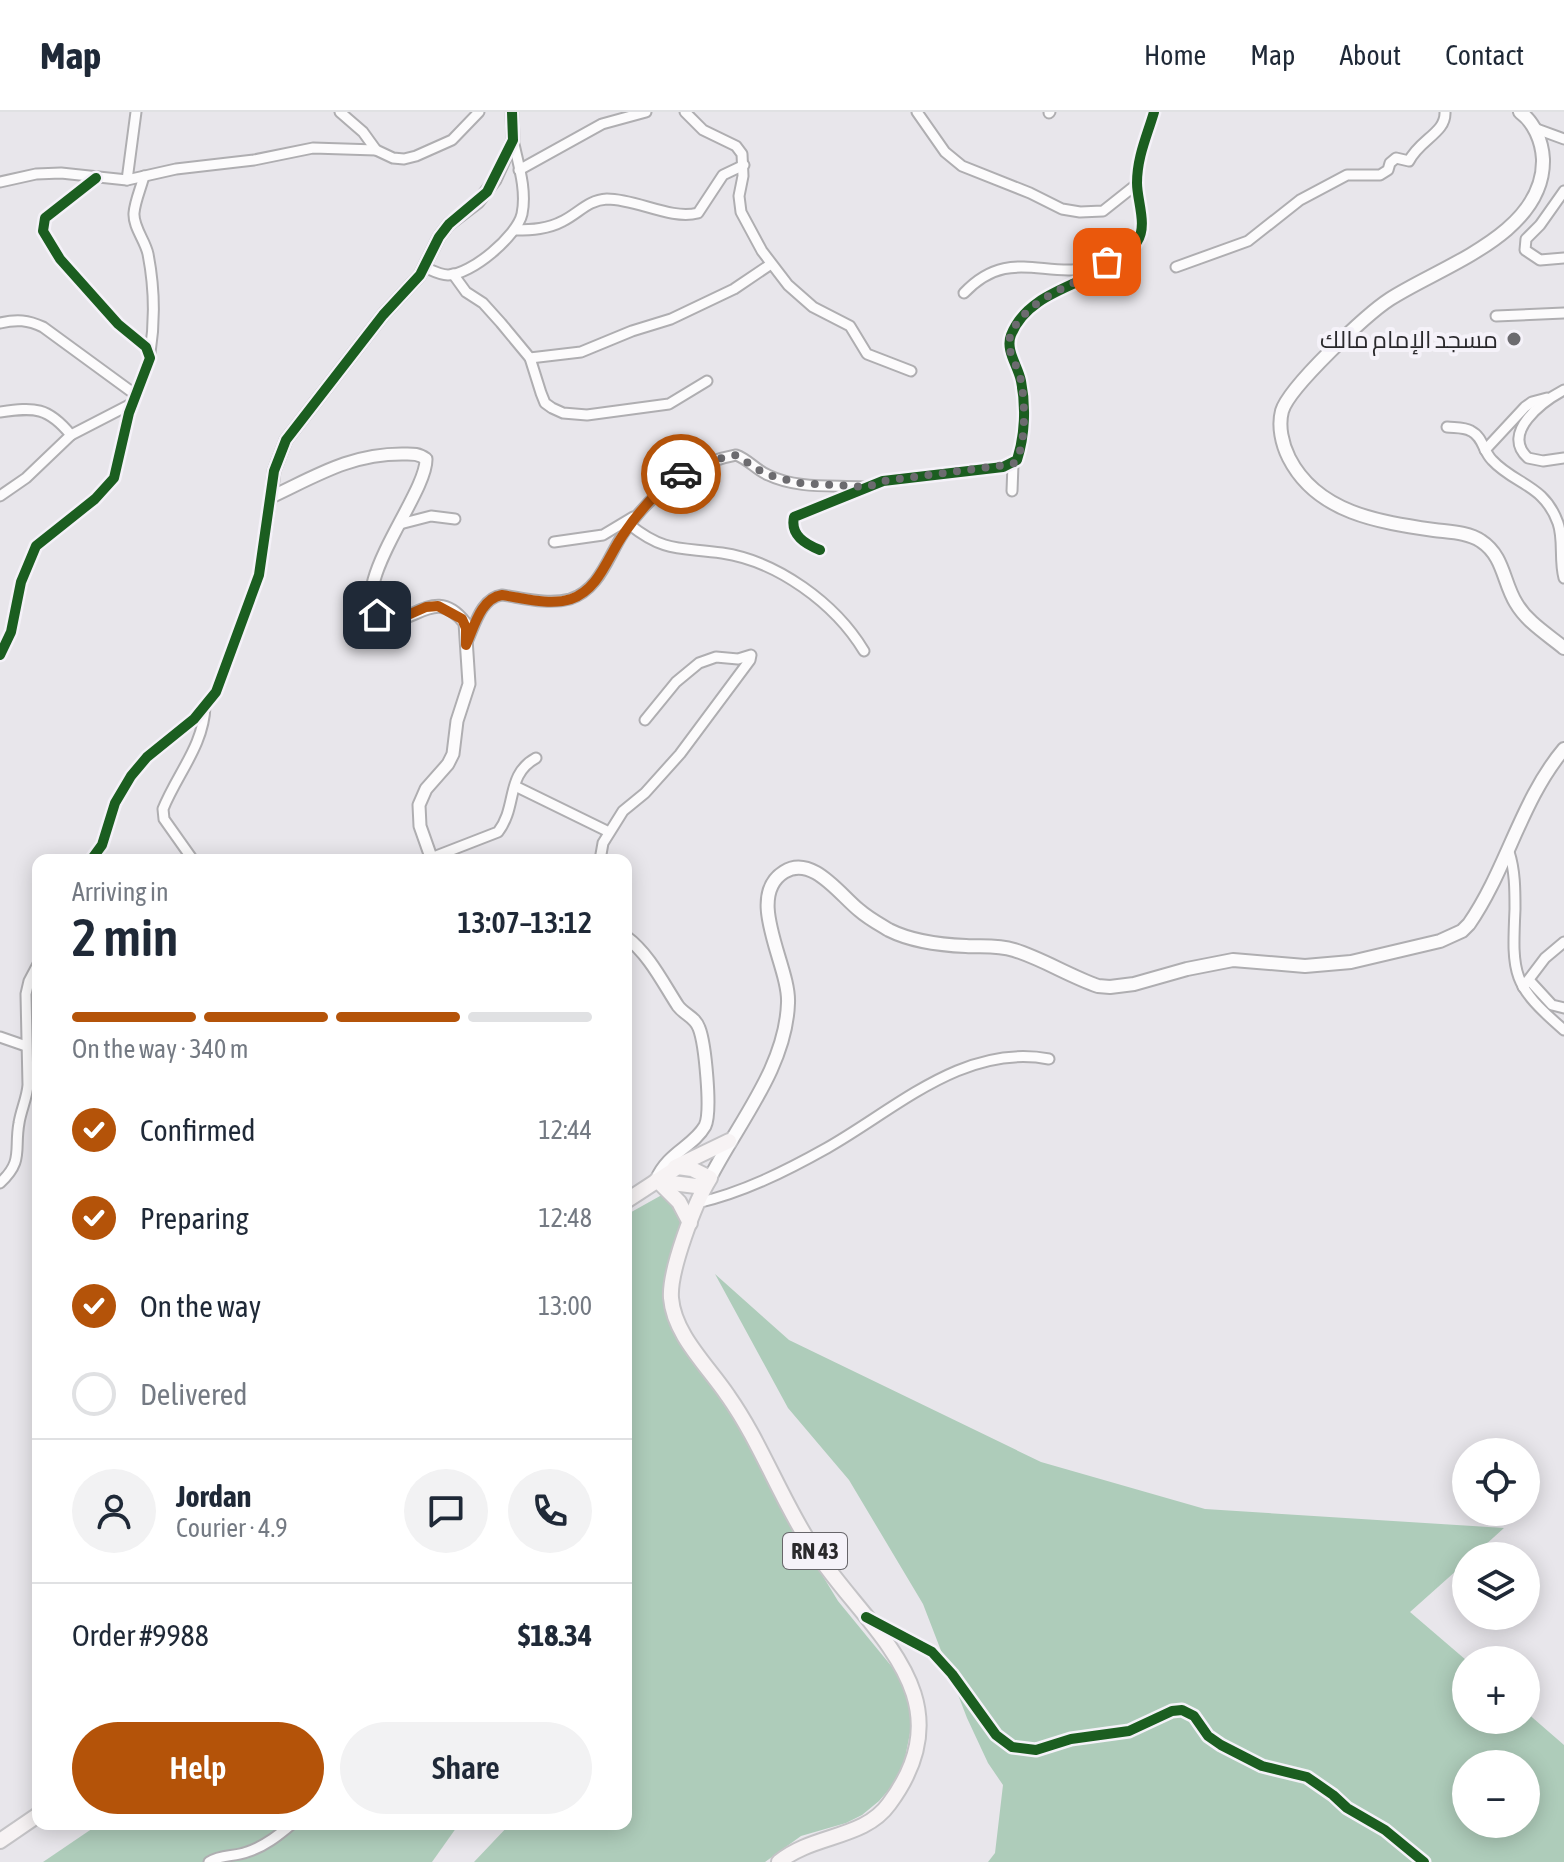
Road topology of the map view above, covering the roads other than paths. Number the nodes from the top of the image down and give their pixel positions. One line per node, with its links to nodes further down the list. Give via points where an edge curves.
1 (136, 112): 19 (street)
2 (340, 112): 14 (street)
3 (479, 112): 14 (street, via 452,140 416,156 393,158)
4 (512, 112): 13 (street)
5 (646, 112): 16 (street, via 602,124)
6 (685, 112): 15 (street, via 703,130 736,146)
7 (917, 112): 21 (street, via 945,152 962,166 1062,209 1103,211)
8 (1154, 112): 21 (street, via 1139,156)
9 (1445, 112): 28 (street, via 1438,133 1428,137 1409,161 1396,158 1375,177 1347,175 1290,206 1248,241)
10 (1525, 114): 11 (main road)
11 (1534, 128): 12 (street); 59 (main road, via 1543,168 1522,215 1482,248 1376,309 1292,391 1280,424 1289,457 1305,481 1331,503 1359,515 1467,535 1484,543 1500,563 1523,613)
12 (1564, 139)
13 (513, 140): 16 (street); 27 (street, via 487,192 449,224)
14 (376, 150): 17 (street, via 300,150)
15 (744, 165): 23 (street, via 723,175 698,213 676,214 606,199 587,204 553,226); 26 (street, via 741,212)
16 (519, 170): 23 (street, via 523,203)
17 (144, 176): 19 (street); 34 (street, via 134,213 149,265)
18 (96, 178): 19 (street); 20 (street, via 36,174); 34 (street, via 45,218 43,231 60,259)
19 (127, 180)
20 (0, 182)
21 (1137, 184): 24 (street, via 1142,231)
22 (1564, 191): 25 (street, via 1526,239 1525,250 1540,260)
23 (515, 230): 29 (street, via 472,267)
24 (1120, 258): 30 (street, via 1079,270 999,268); 46 (street, via 1046,297 1012,332 1010,348 1023,400 1021,445)
25 (1564, 258)
26 (771, 264): 35 (street, via 734,289 671,319 581,352); 36 (street, via 802,298 850,326 867,354)
27 (424, 267): 29 (street); 50 (street, via 286,440)
28 (1176, 267)
29 (453, 274): 35 (street)
30 (964, 293)
31 (1564, 313): 32 (street)
32 (1496, 316)
33 (0, 323): 40 (street, via 29,321 43,327)
34 (150, 354): 40 (street)
35 (530, 358): 37 (street, via 545,403 563,413 614,413 669,404)
36 (911, 371)
37 (707, 381)
38 (1564, 390): 39 (street)
39 (1550, 397): 44 (street, via 1525,407); 45 (street, via 1524,423 1520,448 1534,460)
40 (134, 399): 43 (street); 61 (street, via 108,487 32,553 14,624)
41 (0, 412): 43 (street, via 33,410 53,416)
42 (1447, 427): 44 (street, via 1468,429)
43 (71, 435): 49 (street)
44 (1485, 450): 57 (street, via 1502,471 1540,494 1550,508 1560,535)
45 (1564, 458)
46 (1013, 464): 47 (street); 48 (street)
47 (867, 487): 51 (street, via 781,479 736,455 681,474); 56 (street, via 793,518 797,536)
48 (1012, 491)
49 (0, 496)
50 (271, 497): 53 (street, via 351,459 420,455 426,463); 62 (street, via 255,588 216,692)
51 (640, 514): 54 (street); 55 (street, via 603,535)
52 (455, 519): 53 (street, via 431,516)
53 (400, 524): 58 (street, via 373,579 371,600 377,615 392,622 438,606 462,619)
54 (630, 525): 58 (street, via 586,590 553,601 494,596); 60 (street, via 660,545 748,558 782,572 830,610)
55 (554, 542)
56 (820, 550)
57 (1564, 578)
58 (466, 645): 71 (street, via 469,684 453,754 419,805)
59 (1564, 648)
60 (864, 651)
61 (0, 655)
62 (205, 706): 69 (street, via 131,776); 70 (street, via 198,740 163,809 164,819)
63 (645, 720): 67 (street, via 699,663 752,655 680,754 629,804)
64 (1564, 749): 68 (main road, via 1538,784)
65 (536, 758): 66 (street, via 522,767)
66 (515, 786): 67 (street); 72 (street, via 498,832)
67 (609, 832): 73 (street)
68 (1509, 852): 77 (street, via 1515,895 1513,962); 83 (main road, via 1469,924 1440,941 1322,966 1218,961 1110,987 1014,950 928,943 899,935 861,912 824,877 791,869 772,884 767,902 786,975 786,1027 768,1075)
69 (95, 854)
70 (189, 854)
71 (429, 854)
72 (443, 854)
73 (601, 854)
74 (1564, 942): 77 (street, via 1552,949)
75 (632, 943): 85 (street, via 696,1023 706,1074 706,1124 664,1164)
76 (32, 975): 81 (street, via 26,994)
77 (1526, 984): 78 (street); 79 (street, via 1534,1003)
78 (1564, 1008)
79 (1564, 1030)
80 (0, 1037): 81 (street)
81 (26, 1046): 86 (street, via 27,1099 19,1122 18,1153)
82 (1049, 1059): 89 (street, via 1012,1055 949,1074 799,1162 726,1196)
83 (729, 1141): 84 (main road); 87 (main road)
84 (671, 1169): 85 (main road); 87 (main road, via 688,1167)
85 (658, 1182): 87 (main road); 88 (main road); 90 (main road, via 679,1202)
86 (0, 1183)
87 (707, 1183): 89 (main road, RN 43)
88 (632, 1197)
89 (697, 1203): 90 (main road, RN 43)
90 (690, 1223): 91 (main road, RN 43, via 673,1277 674,1314 730,1398 806,1537)
91 (866, 1617): 96 (main road, RN 43, via 908,1677 920,1722 918,1747 908,1775 873,1820 812,1842); 97 (street, via 932,1652 996,1735 1012,1747 1036,1750 1129,1731 1182,1710 1216,1742 1269,1769 1307,1777)
92 (32, 1819): 94 (main road)
93 (284, 1830): 95 (street, via 261,1846)
94 (0, 1841)
95 (209, 1862)
96 (779, 1862)
97 (1424, 1862)

